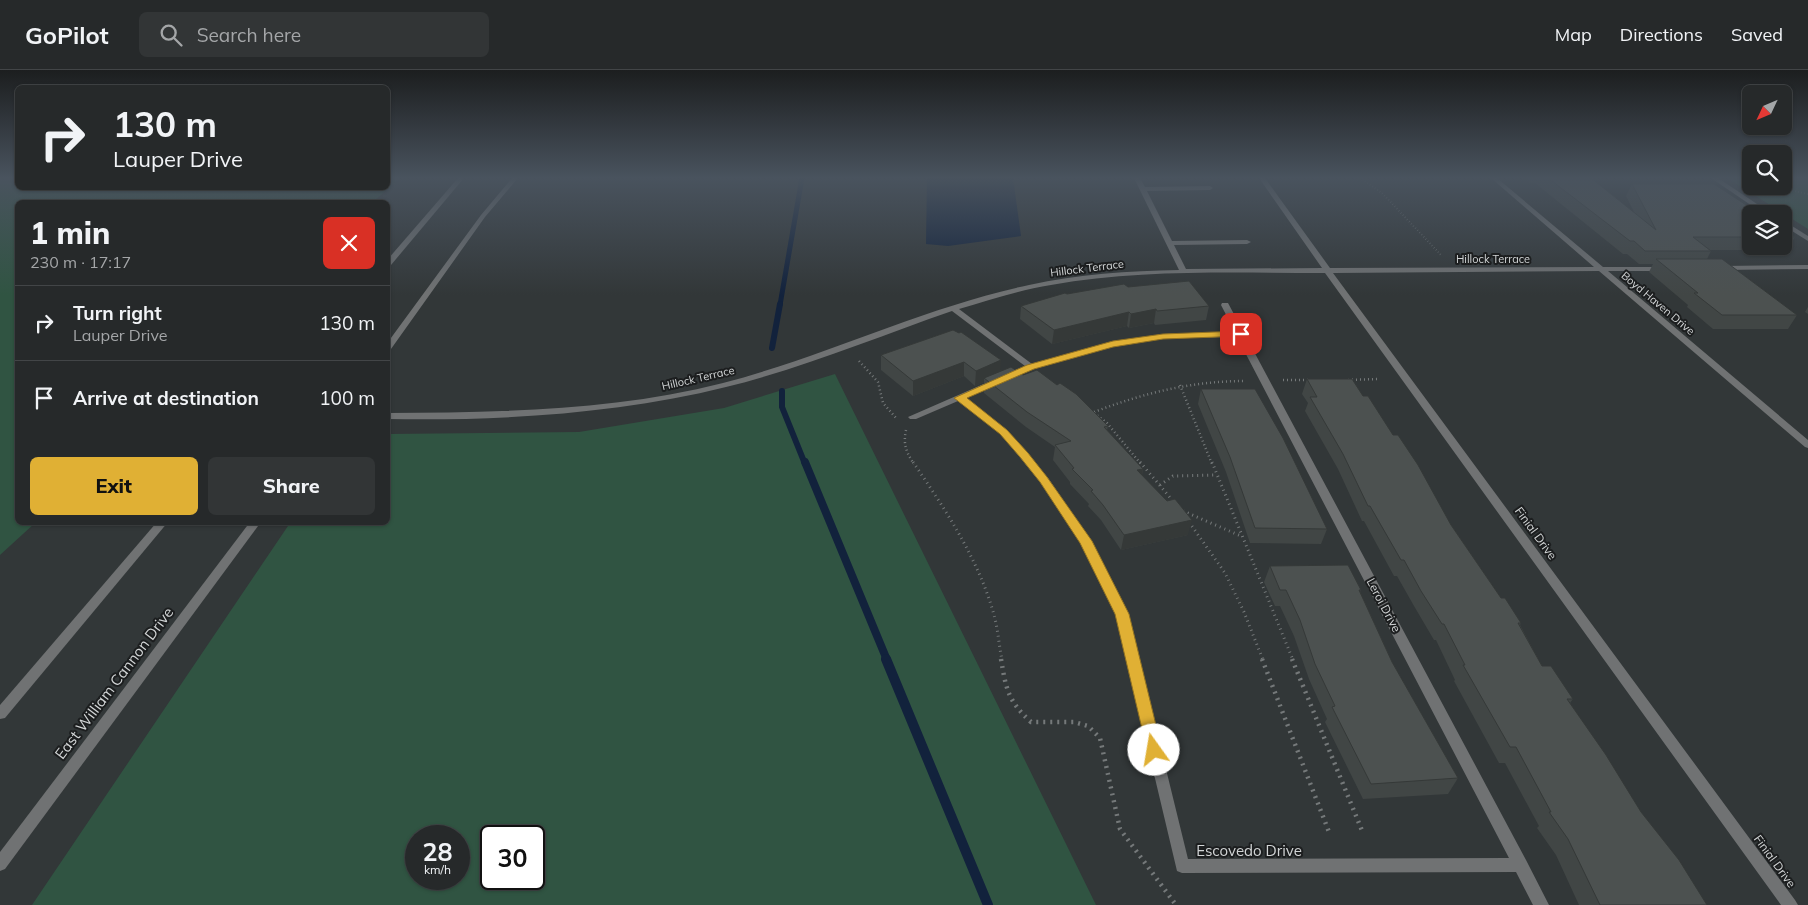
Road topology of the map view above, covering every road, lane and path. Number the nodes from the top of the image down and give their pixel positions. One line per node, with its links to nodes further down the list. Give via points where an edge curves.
1 (428, 217): 12 (street)
2 (483, 217): 22 (street)
3 (1156, 217): 10 (street)
4 (1289, 217): 18 (street, Finial Drive)
5 (1404, 217): 11 (path)
6 (1540, 217): 16 (street, Boyd Haven Drive)
7 (1792, 228): 8 (street)
8 (1808, 239)
9 (1247, 242): 10 (street)
10 (1169, 243): 17 (street)
11 (1447, 261)
12 (390, 262)
13 (1808, 267): 14 (street)
14 (1708, 268)
15 (1668, 269): 16 (street, Hillock Terrace)
16 (1602, 270): 18 (street, Hillock Terrace); 36 (street, Boyd Haven Drive)
17 (1183, 271): 18 (street, Hillock Terrace); 20 (street, Hillock Terrace, via 1029,286)
18 (1328, 272): 50 (street, Finial Drive)
19 (1225, 305): 21 (street, Leroi Drive)
20 (954, 309): 24 (street); 34 (street, Hillock Terrace, via 744,379 667,398 532,413)
21 (1241, 334): 24 (street, via 1163,336 1121,343); 47 (street, Leroi Drive)
22 (390, 344)
23 (859, 360): 48 (path, via 878,382 882,405 907,428 904,439 906,452 937,497 975,565 994,615 1006,687 1016,708 1031,722 1074,722 1088,726 1100,738 1120,829)
24 (1031, 367): 31 (street)
25 (1377, 379): 28 (path)
26 (1282, 380): 27 (path)
27 (1311, 380)
28 (1339, 380)
29 (1253, 381): 30 (path)
30 (1180, 385): 33 (path, via 1137,395); 37 (path)
31 (960, 398): 35 (street); 47 (street, Escovedo Drive, via 1004,432 1044,480 1086,541 1122,614 1182,866)
32 (1087, 407): 33 (path)
33 (1094, 412): 38 (path)
34 (390, 416)
35 (913, 417)
36 (1808, 445)
37 (1217, 475): 38 (path, via 1173,476); 42 (path)
38 (1160, 485): 39 (path)
39 (1176, 504)
40 (160, 525): 43 (street)
41 (254, 525): 46 (street, East William Cannon Drive)
42 (1242, 536): 44 (path, via 1180,510 1224,573 1244,612); 45 (path)
43 (0, 714)
44 (1329, 832)
45 (1363, 832)
46 (0, 864)
47 (1520, 865): 49 (street, Leroi Drive)
48 (1176, 905)
49 (1541, 905)
50 (1790, 905)

